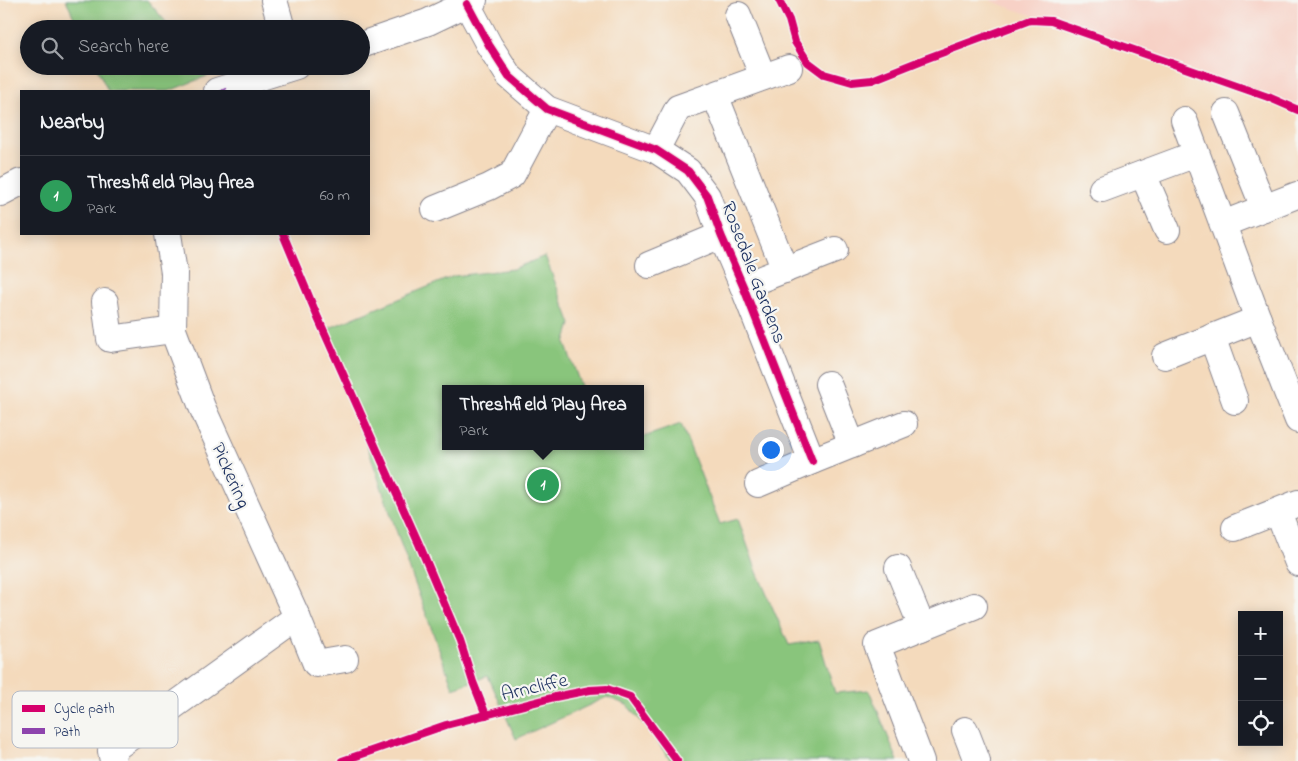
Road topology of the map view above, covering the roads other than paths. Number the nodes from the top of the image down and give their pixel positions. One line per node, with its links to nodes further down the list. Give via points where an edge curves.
1 (274, 0): 4 (street)
2 (471, 2): 5 (street, via 428,22); 11 (street, Rosedale Gardens, via 489,46 509,76)
3 (738, 15): 8 (street)
4 (280, 20)
5 (370, 41)
6 (789, 68): 8 (street)
7 (266, 75): 9 (street)
8 (763, 77): 10 (street)
9 (220, 90)
10 (714, 95): 14 (street, via 678,108); 29 (street)
11 (547, 109): 14 (street, Rosedale Gardens); 22 (street, via 512,175)
12 (1226, 113): 21 (street)
13 (1184, 120): 15 (street)
14 (656, 150): 26 (street, Rosedale Gardens, via 688,171 707,196)
15 (1196, 154): 16 (street); 23 (street)
16 (1143, 174): 18 (street); 24 (street)
17 (20, 183): 19 (street)
18 (1102, 189)
19 (0, 193)
20 (1297, 195): 21 (street)
21 (1264, 208): 23 (street)
22 (435, 209)
23 (1223, 224): 32 (street)
24 (1168, 230)
25 (168, 235): 33 (street, Pickering, via 174,272)
26 (721, 235): 28 (street, Rosedale Gardens); 30 (street, Rosedale Gardens)
27 (835, 250): 29 (street, Rosedale Gardens)
28 (649, 265)
29 (785, 270): 30 (street, Rosedale Gardens)
30 (742, 286): 41 (street, Rosedale Gardens)
31 (105, 302): 33 (street, via 110,339)
32 (1258, 319): 34 (street); 38 (street)
33 (173, 330): 48 (street, Pickering, via 202,407)
34 (1212, 337): 35 (street); 37 (street)
35 (1165, 356)
36 (828, 384): 40 (street)
37 (1235, 401)
38 (1298, 420)
39 (904, 424): 40 (street)
40 (852, 445): 41 (street)
41 (812, 461): 42 (street)
42 (758, 484)
43 (1288, 508): 44 (street); 45 (street)
44 (1235, 528)
45 (1298, 563)
46 (898, 568): 49 (street)
47 (974, 606): 49 (street)
48 (297, 617): 50 (street, Pickering, via 316,664); 51 (street)
49 (922, 627): 55 (street, via 877,645)
50 (345, 659)
51 (178, 703)
52 (964, 730): 56 (street)
53 (115, 748): 54 (street, via 111,751)
54 (113, 761)
55 (921, 761)
56 (977, 761)

